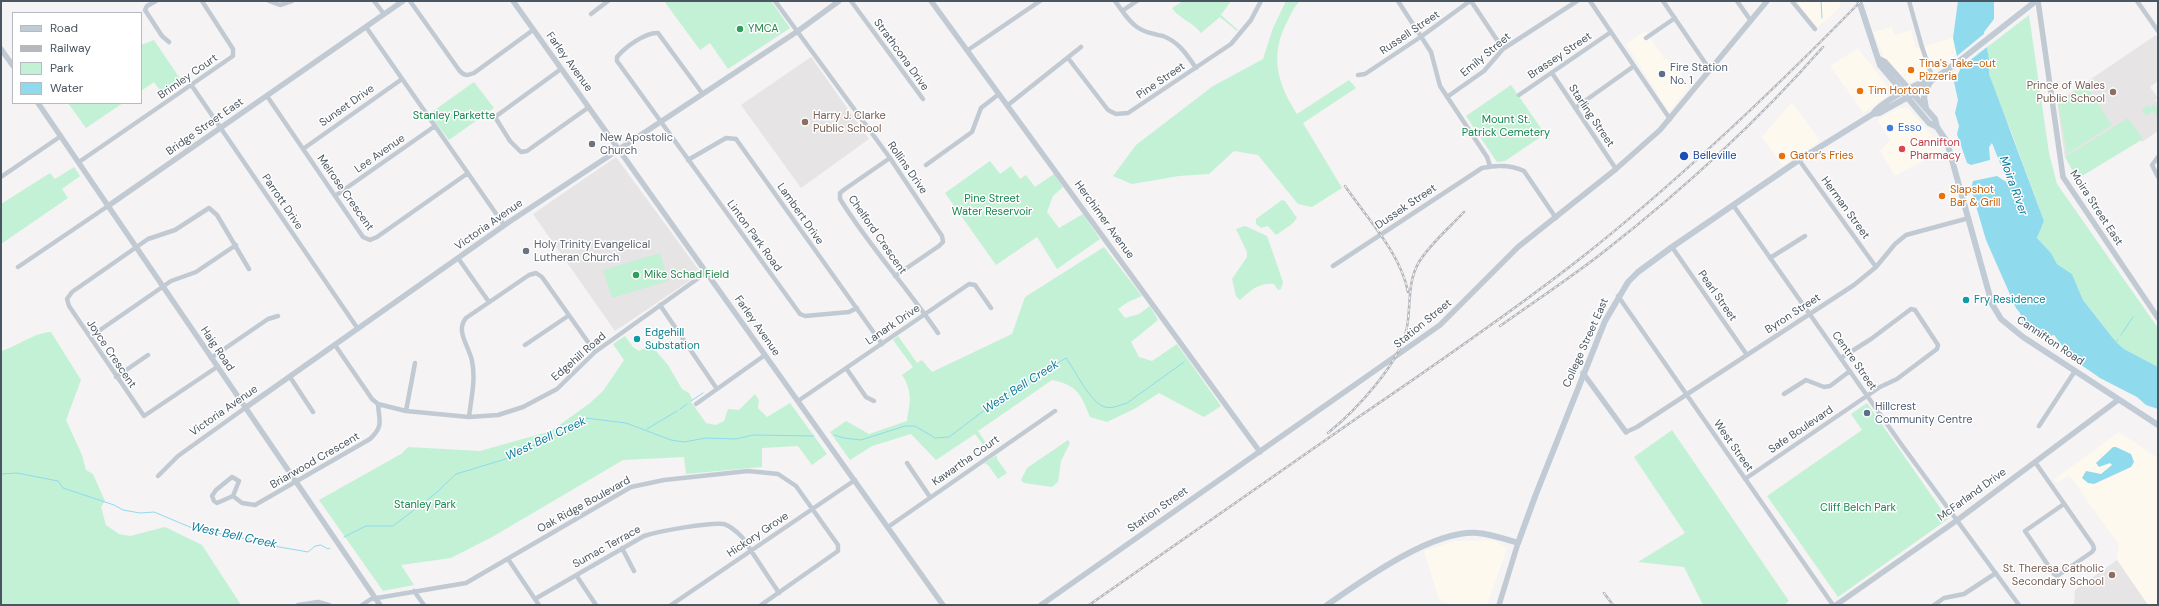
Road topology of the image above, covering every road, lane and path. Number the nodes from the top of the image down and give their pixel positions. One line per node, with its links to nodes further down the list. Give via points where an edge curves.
1 (156, 1): 43 (street, via 145,10)
2 (202, 1): 58 (street, Brimley Court, via 234,52 233,56)
3 (269, 1): 4 (street, via 280,5)
4 (292, 1)
5 (374, 1): 31 (street)
6 (403, 1): 31 (street, Bridge Street East)
7 (410, 1): 37 (street, via 459,70 467,76)
8 (513, 1): 37 (street, Farley Avenue)
9 (607, 1): 32 (street)
10 (775, 1): 38 (street, Rollins Drive)
11 (839, 1): 38 (street, Victoria Avenue)
12 (850, 1): 65 (street, Strathcona Drive)
13 (931, 1): 47 (street, Herchimer Avenue)
14 (1040, 1): 47 (street)
15 (1115, 1): 30 (street)
16 (1137, 1): 30 (street)
17 (1261, 1): 51 (street, Pine Street, via 1251,20 1238,36)
18 (1398, 1): 41 (street)
19 (1470, 1): 41 (street, Russell Street); 46 (street)
20 (1577, 1): 46 (street, Emily Street)
21 (1591, 1): 40 (street)
22 (1663, 1): 33 (street)
23 (1737, 1): 34 (street)
24 (1767, 1): 34 (street, Station Street)
25 (1792, 1): 36 (street)
26 (1859, 1): 60 (main road, via 1872,45 1879,59 1885,62)
27 (1909, 1): 57 (street)
28 (2037, 1): 57 (main road, College Street East); 118 (street, Moira Street East, via 2063,177)
29 (2137, 1): 39 (street)
30 (1122, 11): 51 (street, via 1141,30 1176,43)
31 (384, 14): 35 (street, Bridge Street East)
32 (591, 14)
33 (1675, 18): 42 (street); 53 (street)
34 (1751, 21): 53 (street, Station Street)
35 (366, 27): 56 (street); 63 (street, Bridge Street East)
36 (1815, 29)
37 (534, 30): 52 (street, Farley Avenue)
38 (798, 31): 59 (street, Victoria Avenue); 80 (street, Rollins Drive)
39 (2158, 31)
40 (1612, 32): 50 (street); 54 (street, Brassey Street)
41 (1422, 36): 55 (street, Russell Street, via 1365,74); 64 (street, via 1431,52 1440,86)
42 (1646, 38)
43 (169, 42)
44 (1081, 47): 48 (street)
45 (1, 49): 49 (street)
46 (1504, 49): 64 (street, Emily Street, via 1481,73)
47 (968, 50): 61 (street, Herchimer Avenue)
48 (1068, 58): 51 (street, Pine Street, via 1108,110 1120,115 1133,111); 67 (street)
49 (12, 65)
50 (1634, 66): 69 (street); 71 (street)
51 (1196, 68)
52 (561, 69): 68 (street, Farley Avenue); 68 (street, via 495,117 510,141 521,152 527,152)
53 (1710, 70): 71 (street, Station Street)
54 (1552, 73): 62 (street, Brassey Street); 69 (street, Starling Street)
55 (1358, 75)
56 (402, 79): 73 (street); 77 (street, Sunset Drive)
57 (1931, 82): 60 (main road, College Street East); 70 (main road, via 1925,95)
58 (192, 86): 75 (street, Parrott Drive); 83 (street, Brimley Court)
59 (702, 93): 72 (street, Victoria Avenue); 72 (street, Linton Park Road, via 658,33 637,41 620,54 617,61)
60 (1908, 93): 70 (main road, Cannifton Road); 74 (main road, Cannifton Road, via 1929,123); 82 (main road, College Street East, via 1876,108 1874,114)
61 (999, 94): 67 (street, Herchimer Avenue); 84 (street, via 981,108 972,132)
62 (1519, 95)
63 (267, 96): 75 (street, Bridge Street East); 77 (street, Melrose Crescent)
64 (1448, 97): 85 (street, via 1487,157)
65 (923, 99)
66 (39, 104): 76 (street, Haig Road)
67 (1008, 106): 156 (street, Herchimer Avenue)
68 (589, 107): 78 (street, Farley Avenue)
69 (1575, 108): 86 (street, Starling Street)
70 (1927, 110): 74 (main road, Cannifton Road, via 1935,119)
71 (1670, 119): 86 (street, Station Street)
72 (660, 121): 78 (street, Victoria Avenue); 81 (street, Linton Park Road)
73 (435, 126): 87 (street); 90 (street, Lee Avenue)
74 (1937, 127): 94 (main road, Cannifton Road, via 1950,150)
75 (221, 128): 92 (street, Bridge Street East); 119 (street, Parrott Drive)
76 (61, 136): 83 (street, Haig Road); 88 (street)
77 (303, 149): 90 (street, Melrose Crescent)
78 (619, 149): 95 (street, Victoria Avenue); 106 (street, Farley Avenue)
79 (2158, 157): 89 (street, via 2152,165)
80 (890, 158): 107 (street, Rollins Drive, via 932,220 943,242); 107 (street, Chelford Crescent, via 840,193 840,199)
81 (688, 160): 112 (street, Linton Park Road, via 800,314 805,316 849,312); 112 (street, Lambert Drive, via 726,138 736,139)
82 (1799, 160): 91 (main road, College Street East); 104 (street, Herman Street)
83 (79, 162): 92 (street, Haig Road)
84 (926, 165)
85 (1490, 166): 93 (street, via 1516,167 1524,171); 102 (street, Dussek Street, via 1482,168)
86 (1616, 169): 93 (street, Station Street)
87 (468, 173): 90 (street, Melrose Crescent, via 370,240 363,238); 95 (street)
88 (1, 177)
89 (2158, 177)
90 (335, 196)
91 (1733, 205): 99 (main road, College Street East); 101 (street, Centre Street)
92 (108, 206): 98 (street, Haig Road); 103 (street, Bridge Street East)
93 (1556, 218): 156 (street, Station Street, via 1518,248 1440,325)
94 (1969, 218): 104 (street, Byron Street, via 1906,236 1895,244); 135 (main road, Cannifton Road, via 1992,304 2001,319 2023,337)
95 (504, 225): 100 (street, Victoria Avenue)
96 (1805, 236): 101 (street)
97 (236, 245): 98 (street, via 210,208 175,230 153,237); 105 (street); 108 (street, via 196,272)
98 (136, 247): 108 (street, Haig Road); 121 (street, Joyce Crescent, via 68,296 68,306)
99 (1672, 247): 109 (main road, College Street East, via 1638,272); 128 (street, Pearl Street)
100 (458, 258): 110 (street); 119 (street, Victoria Avenue)
101 (1770, 258): 115 (street, Centre Street)
102 (1333, 266)
103 (18, 267)
104 (1876, 267): 115 (street, Byron Street)
105 (249, 269)
106 (707, 272): 111 (street, Edgehill Road); 127 (street, Farley Avenue)
107 (895, 276): 114 (street, Chelford Crescent)
108 (163, 286): 121 (street); 129 (street, Haig Road)
109 (1618, 296): 136 (main road, College Street East); 140 (street, West Street)
110 (489, 302): 117 (street, via 536,273); 152 (street, via 461,324 461,331 473,362)
111 (660, 305): 125 (street, Edgehill Road); 139 (street)
112 (857, 308): 122 (street, Lambert Drive)
113 (991, 308): 114 (street, Lanark Drive, via 973,283)
114 (926, 314): 120 (street, Chelford Crescent); 122 (street, Lanark Drive)
115 (1810, 314): 128 (street, Byron Street); 130 (street, Centre Street)
116 (278, 316): 129 (street, via 268,319)
117 (568, 316): 124 (street); 125 (street)
118 (2158, 318)
119 (358, 329): 123 (street, Victoria Avenue)
120 (938, 333)
121 (90, 337): 137 (street, Joyce Crescent)
122 (882, 344): 133 (street, Lanark Drive)
123 (335, 345): 138 (street, Victoria Avenue); 146 (street)
124 (525, 345)
125 (595, 352): 152 (street, Edgehill Road, via 557,389 535,402 498,415)
126 (148, 355): 137 (street)
127 (765, 355): 139 (street); 144 (street, Farley Avenue)
128 (1747, 355): 140 (street, Byron Street)
129 (211, 358): 132 (street, Haig Road)
130 (1841, 358): 134 (street, Centre Street); 142 (street, Safe Boulevard, via 1911,309 1915,310 1937,342 1936,349 1897,379)
131 (416, 363): 149 (street)
132 (217, 367): 137 (street, Joyce Crescent, via 144,416); 148 (street, Haig Road)
133 (846, 368): 144 (street, Lanark Drive); 145 (street, via 866,397)
134 (1850, 371): 141 (street, via 1830,386 1821,387 1806,380); 142 (street, Centre Street)
135 (2075, 371): 143 (main road, Cannifton Road); 154 (street)
136 (1583, 372): 155 (street); 169 (main road, College Street East)
137 (116, 377)
138 (290, 377): 148 (street, Victoria Avenue); 151 (street)
139 (717, 389): 147 (street)
140 (1686, 394): 155 (street, Byron Street, via 1638,427); 160 (street, West Street)
141 (1784, 394)
142 (1868, 395): 160 (street, Safe Boulevard); 167 (street, Centre Street)
143 (2118, 400): 153 (main road, Cannifton Road); 157 (street, McFarland Drive)
144 (798, 401): 161 (street, Farley Avenue)
145 (874, 401)
146 (378, 404): 149 (street, Edgehill Road); 162 (street, Briarwood Crescent, via 378,432)
147 (696, 404)
148 (245, 408): 159 (street, Victoria Avenue, via 178,456); 162 (street, Haig Road)
149 (406, 411): 152 (street, Edgehill Road)
150 (1055, 411): 164 (street, Kawartha Court)
151 (313, 412)
152 (469, 417)
153 (2158, 425)
154 (2039, 426)
155 (1626, 432)
156 (1260, 452): 190 (street, Station Street)
157 (2035, 462): 165 (street); 167 (street, McFarland Drive)
158 (907, 463): 164 (street)
159 (158, 476)
160 (1745, 479): 193 (street, West Street)
161 (855, 480): 166 (street, Hickory Grove); 168 (street, Farley Avenue)
162 (296, 482): 163 (street, Briarwood Crescent, via 255,504 242,503); 178 (street, Haig Road)
163 (233, 496): 163 (street, via 239,484 235,477 228,480 212,496 217,503)
164 (930, 497): 168 (street, Kawartha Court)
165 (2064, 504): 165 (street, via 2094,549 2057,576 2025,531)
166 (812, 510): 171 (street, Hickory Grove); 172 (street, Oak Ridge Boulevard, via 788,479 766,471 651,482 631,487); 177 (street, Oak Ridge Boulevard, via 838,545 838,551)
167 (1956, 521): 174 (street, Centre Street); 193 (street, McFarland Drive)
168 (888, 527): 189 (street, Farley Avenue)
169 (1518, 543): 191 (main road, via 1476,533 1439,541 1415,550 1377,570); 192 (street, College Street East)
170 (622, 548): 171 (street, Sumac Terrace, via 657,531 724,524 737,532); 173 (street); 175 (street, Sumac Terrace)
171 (750, 551): 177 (street, Sumac Terrace); 187 (street, Hickory Grove)
172 (508, 559): 176 (street, Oak Ridge Boulevard, via 466,583); 179 (street)
173 (634, 571)
174 (1996, 573): 194 (street, via 1964,594 1944,598); 195 (street, Centre Street)
175 (576, 575): 179 (street, Sumac Terrace); 186 (street)
176 (414, 590): 178 (street, Oak Ridge Boulevard); 184 (street)
177 (779, 593): 188 (street)
178 (376, 598): 182 (street, Oak Ridge Boulevard); 183 (street, Haig Road)
179 (535, 599): 185 (street)
180 (298, 605): 181 (street, via 318,602)
181 (329, 605)
182 (362, 605)
183 (380, 605)
184 (424, 605)
185 (539, 605)
186 (596, 605)
187 (671, 605)
188 (761, 605)
189 (943, 605)
190 (1042, 605)
191 (1327, 605)
192 (1499, 605)
193 (1835, 605)
194 (1934, 605)
195 (2019, 605)

